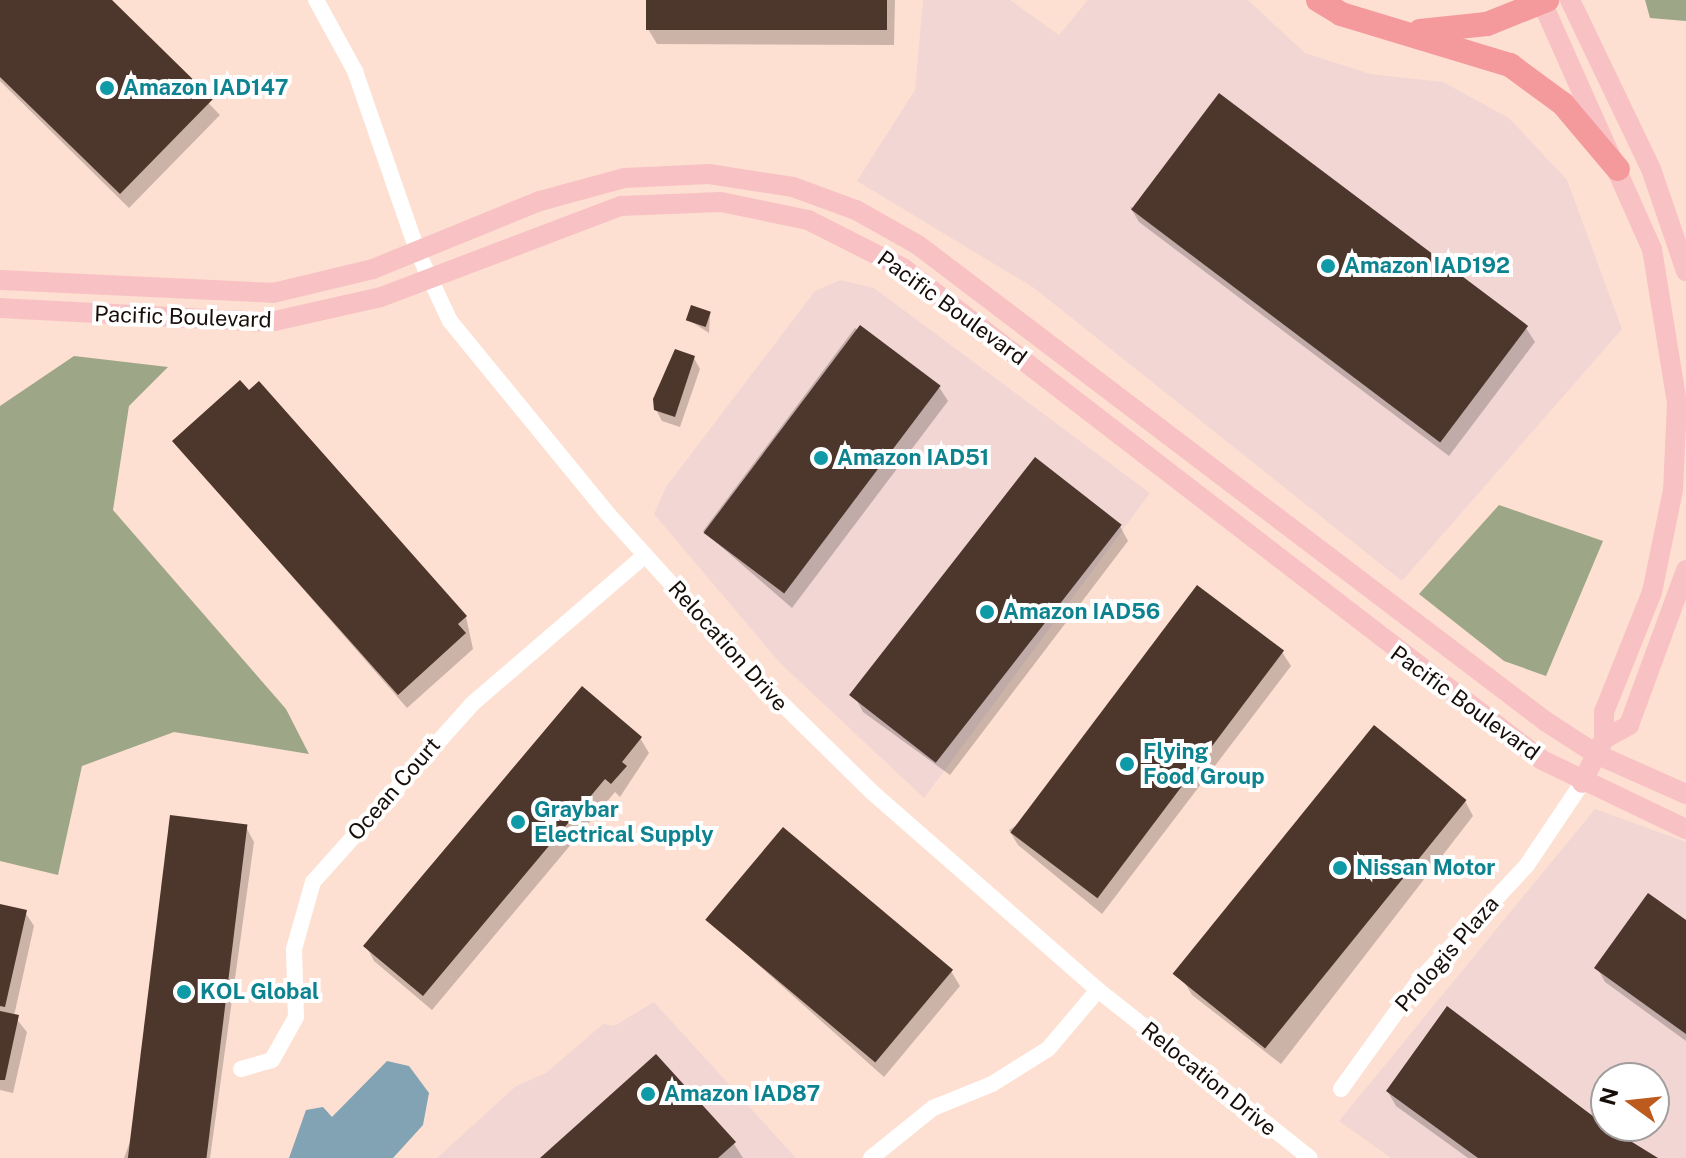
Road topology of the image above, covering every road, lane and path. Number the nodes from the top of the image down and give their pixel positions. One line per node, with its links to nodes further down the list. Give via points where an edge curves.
1 (316, 0): 7 (street, Relocation Drive, via 355,71)
2 (1318, 0): 5 (highway)
3 (1570, 0): 8 (main road, via 1651,169)
4 (1543, 2): 5 (highway, via 1460,30); 6 (main road)
5 (1386, 29): 6 (highway, via 1510,65 1563,104)
6 (1618, 169): 14 (main road, via 1664,300 1676,452 1652,592 1604,712)
7 (418, 253): 9 (street, Relocation Drive); 10 (main road, Pacific Boulevard, via 273,293); 14 (main road, Pacific Boulevard, via 540,201 670,174 767,181 856,210 918,245)
8 (1686, 271)
9 (429, 277): 11 (main road, Pacific Boulevard, via 335,310 270,322); 12 (street, Relocation Drive, via 460,337); 15 (main road, Pacific Boulevard, via 621,206 721,202 832,230 903,268 1401,658)
10 (0, 280)
11 (0, 308)
12 (645, 555): 18 (street, Relocation Drive, via 802,727); 19 (street, Ocean Court, via 472,704 313,882 294,949 296,1017 272,1060)
13 (1686, 570): 14 (main road, via 1638,707 1629,725)
14 (1600, 746): 15 (main road); 16 (main road, Pacific Boulevard)
15 (1582, 783): 17 (main road, Pacific Boulevard); 20 (street, Prologis Plaza, via 1527,865 1418,982)
16 (1686, 794)
17 (1686, 829)
18 (1098, 990): 21 (street, via 1048,1049 992,1084 933,1108); 22 (street, Relocation Drive)
19 (241, 1069)
20 (1341, 1089)
21 (871, 1158)
22 (1310, 1158)

